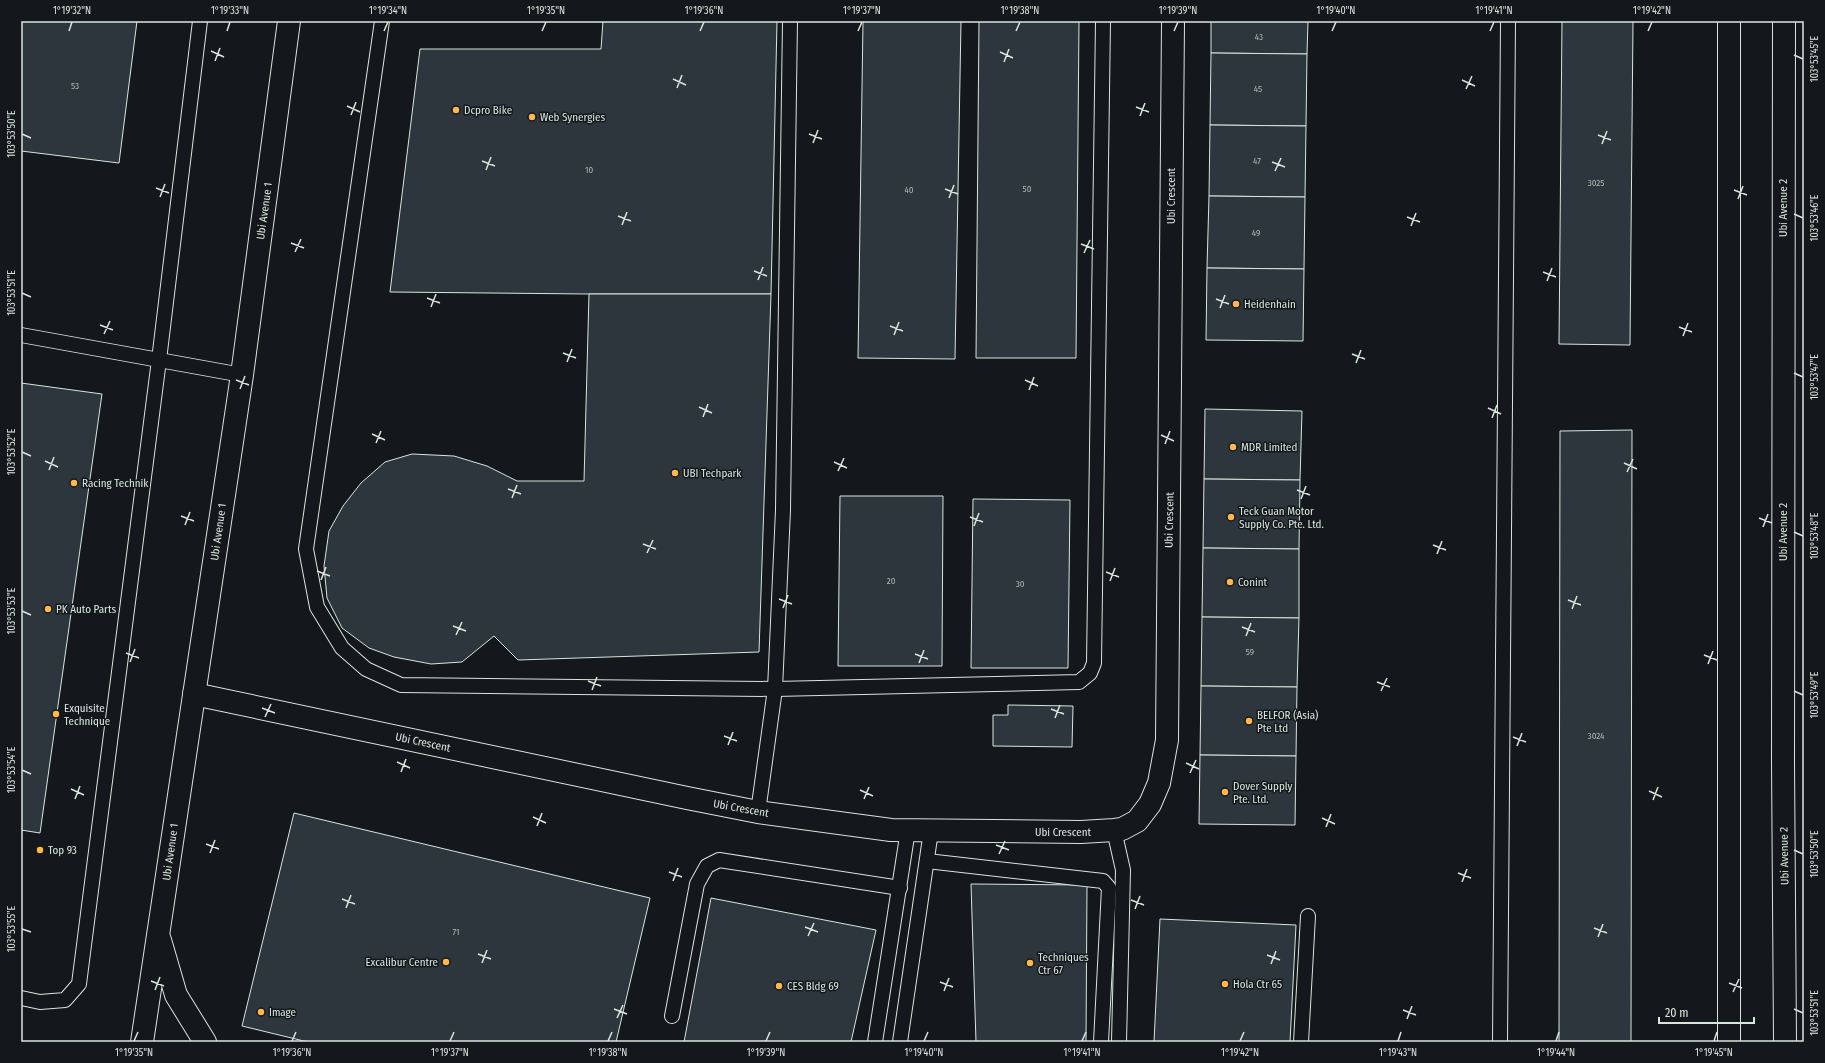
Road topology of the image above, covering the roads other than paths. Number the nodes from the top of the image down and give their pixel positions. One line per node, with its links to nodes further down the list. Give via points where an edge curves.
1 (200, 21): 11 (lane)
2 (289, 21): 12 (street, Ubi Avenue 1)
3 (382, 21): 13 (lane, via 306,549 317,607 342,648 366,669 401,685)
4 (790, 21): 13 (lane, via 783,510)
5 (1103, 21): 13 (lane, via 1094,663 1090,673 1079,682)
6 (1173, 21): 17 (street, Ubi Crescent, via 1167,740 1159,783 1150,804 1137,821)
7 (1508, 21): 32 (lane)
8 (1729, 21): 33 (street)
9 (1784, 21): 34 (street, Ubi Avenue 2)
10 (21, 336): 11 (lane)
11 (159, 360): 12 (lane); 23 (lane, via 79,984 65,1000 40,1002)
12 (242, 375): 14 (street, Ubi Avenue 1)
13 (775, 689): 15 (lane)
14 (194, 694): 15 (street, Ubi Crescent); 22 (street, Ubi Avenue 1)
15 (758, 812): 16 (street, Ubi Crescent, via 891,830)
16 (908, 830): 18 (street, Ubi Crescent); 20 (lane)
17 (1114, 830): 18 (street, Ubi Crescent); 30 (lane, via 1123,870)
18 (931, 831): 19 (lane)
19 (927, 861): 28 (lane); 29 (lane, via 1103,881 1109,888)
20 (900, 888): 24 (lane, via 719,860 707,866 697,884); 27 (lane)
21 (1308, 916): 31 (lane)
22 (158, 935): 25 (street, Ubi Avenue 1); 26 (street, via 176,995)
23 (21, 998)
24 (672, 1016)
25 (142, 1042)
26 (205, 1042)
27 (875, 1042)
28 (903, 1042)
29 (1101, 1042)
30 (1119, 1042)
31 (1301, 1042)
32 (1500, 1042)
33 (1729, 1042)
34 (1785, 1042)

